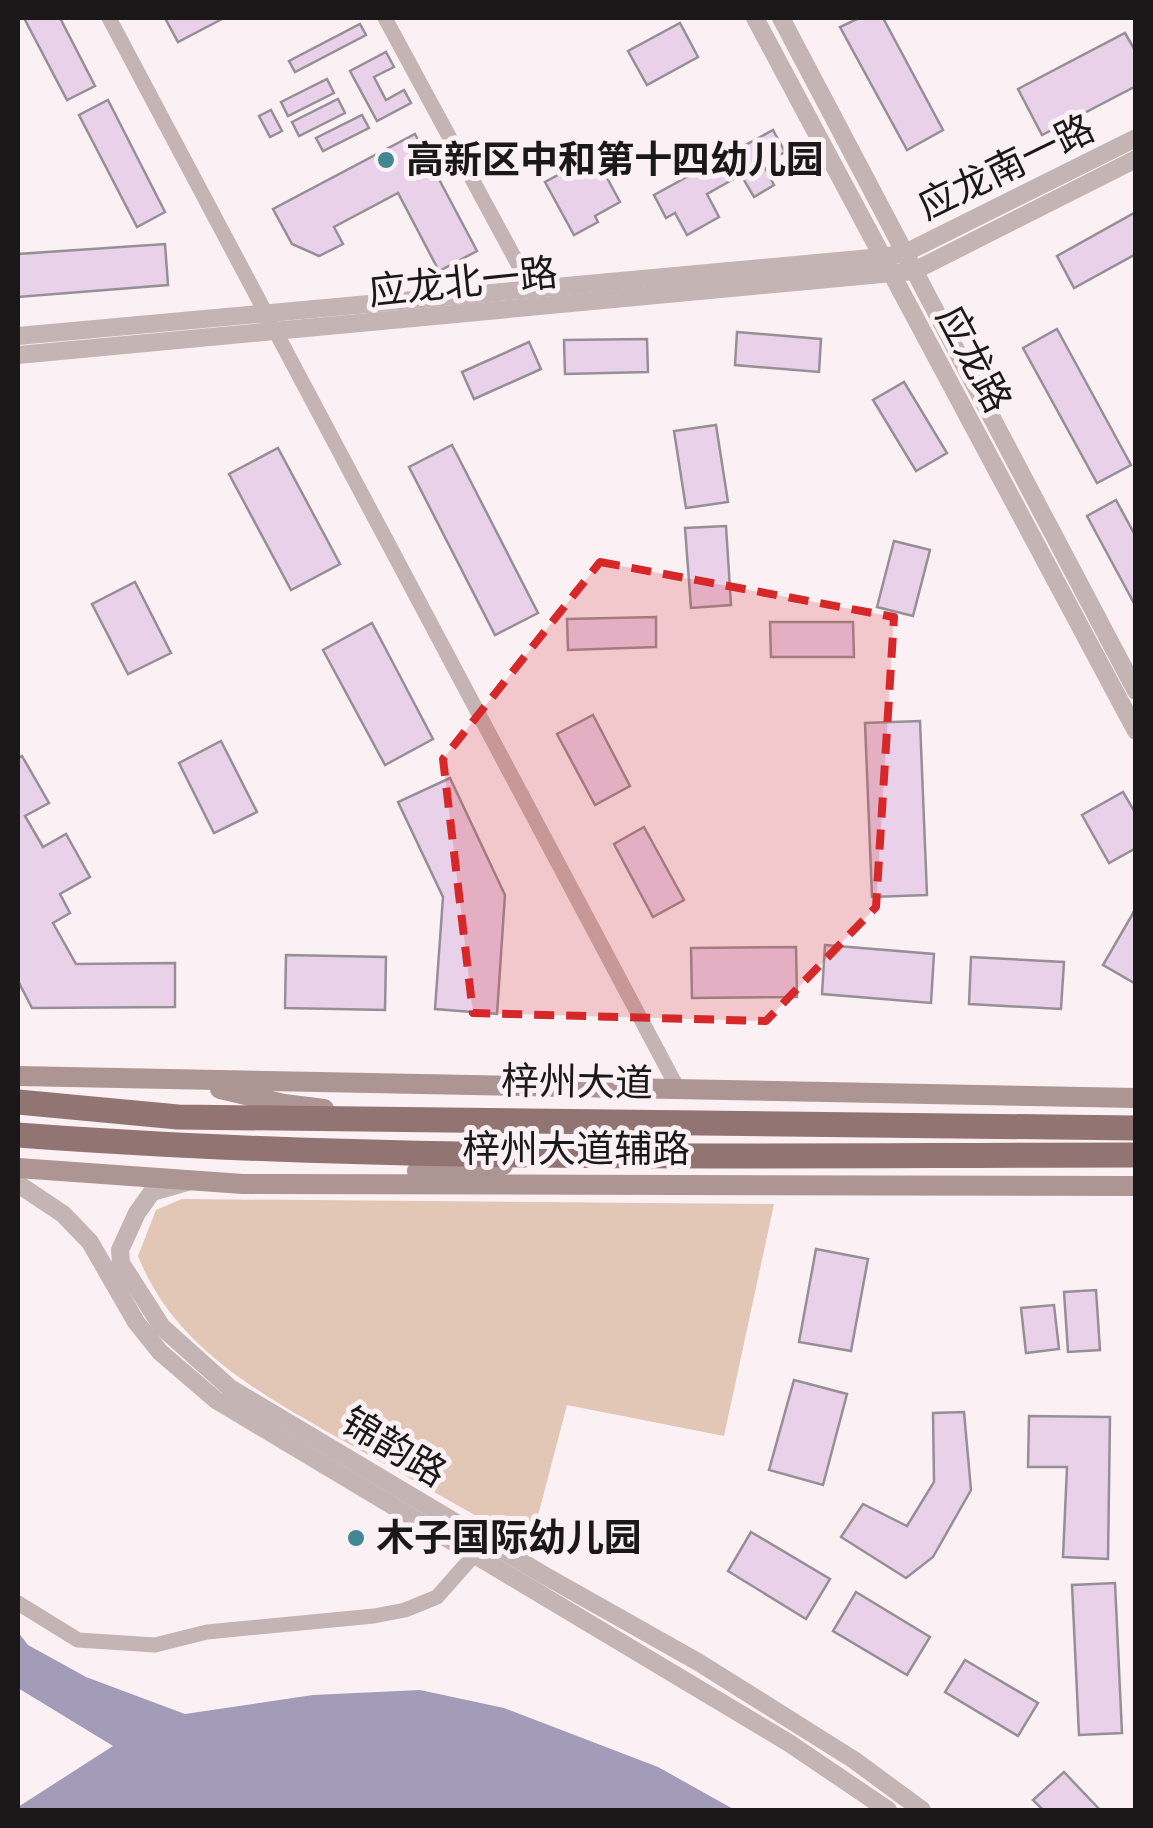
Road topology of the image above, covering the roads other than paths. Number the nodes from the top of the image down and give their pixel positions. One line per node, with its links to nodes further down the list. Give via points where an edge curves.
1 (108, 18): 11 (street)
2 (385, 18): 10 (street)
3 (754, 18): 8 (street, 应龙路)
4 (781, 18): 7 (street, 应龙路)
5 (1136, 138): 7 (street, 应龙南一路)
6 (1136, 158): 9 (street, 应龙南一路)
7 (904, 253): 8 (street, 应龙北一路); 9 (street, 应龙路)
8 (887, 265): 9 (street, 应龙北一路); 10 (street, 应龙北一路); 12 (street, 应龙北一路); 16 (street, 应龙路)
9 (914, 271): 15 (street, 应龙路)
10 (532, 290): 11 (street, 应龙北一路)
11 (267, 314): 12 (street); 13 (street, 应龙北一路)
12 (276, 333): 14 (street, 应龙北一路); 19 (street)
13 (18, 336)
14 (18, 354)
15 (1136, 690)
16 (1136, 730)
17 (18, 1076): 18 (main road, 梓州大道辅路)
18 (182, 1079): 19 (main road, 梓州大道辅路); 22 (main road, via 284,1104)
19 (678, 1089): 20 (main road, 梓州大道辅路)
20 (1136, 1098)
21 (18, 1102): 22 (highway, 梓州大道, via 178,1117)
22 (395, 1118): 23 (highway, 梓州大道)
23 (1136, 1128)
24 (18, 1136): 25 (highway, 梓州大道, via 321,1152)
25 (644, 1155): 26 (highway, 梓州大道); 30 (main road)
26 (1136, 1156)
27 (18, 1168): 28 (main road, 梓州大道辅路)
28 (192, 1181): 30 (main road, 梓州大道辅路); 35 (street, 锦韵路, via 152,1192 120,1250 121,1263 162,1327 230,1388 698,1662)
29 (18, 1184): 32 (street, 锦韵路, via 90,1242 136,1322 216,1400)
30 (265, 1184): 31 (main road, 梓州大道辅路)
31 (1136, 1186)
32 (475, 1554): 33 (street, via 436,1598 405,1610 155,1644 78,1640); 34 (street, 锦韵路, via 790,1743)
33 (18, 1603)
34 (888, 1810)
35 (922, 1810)

